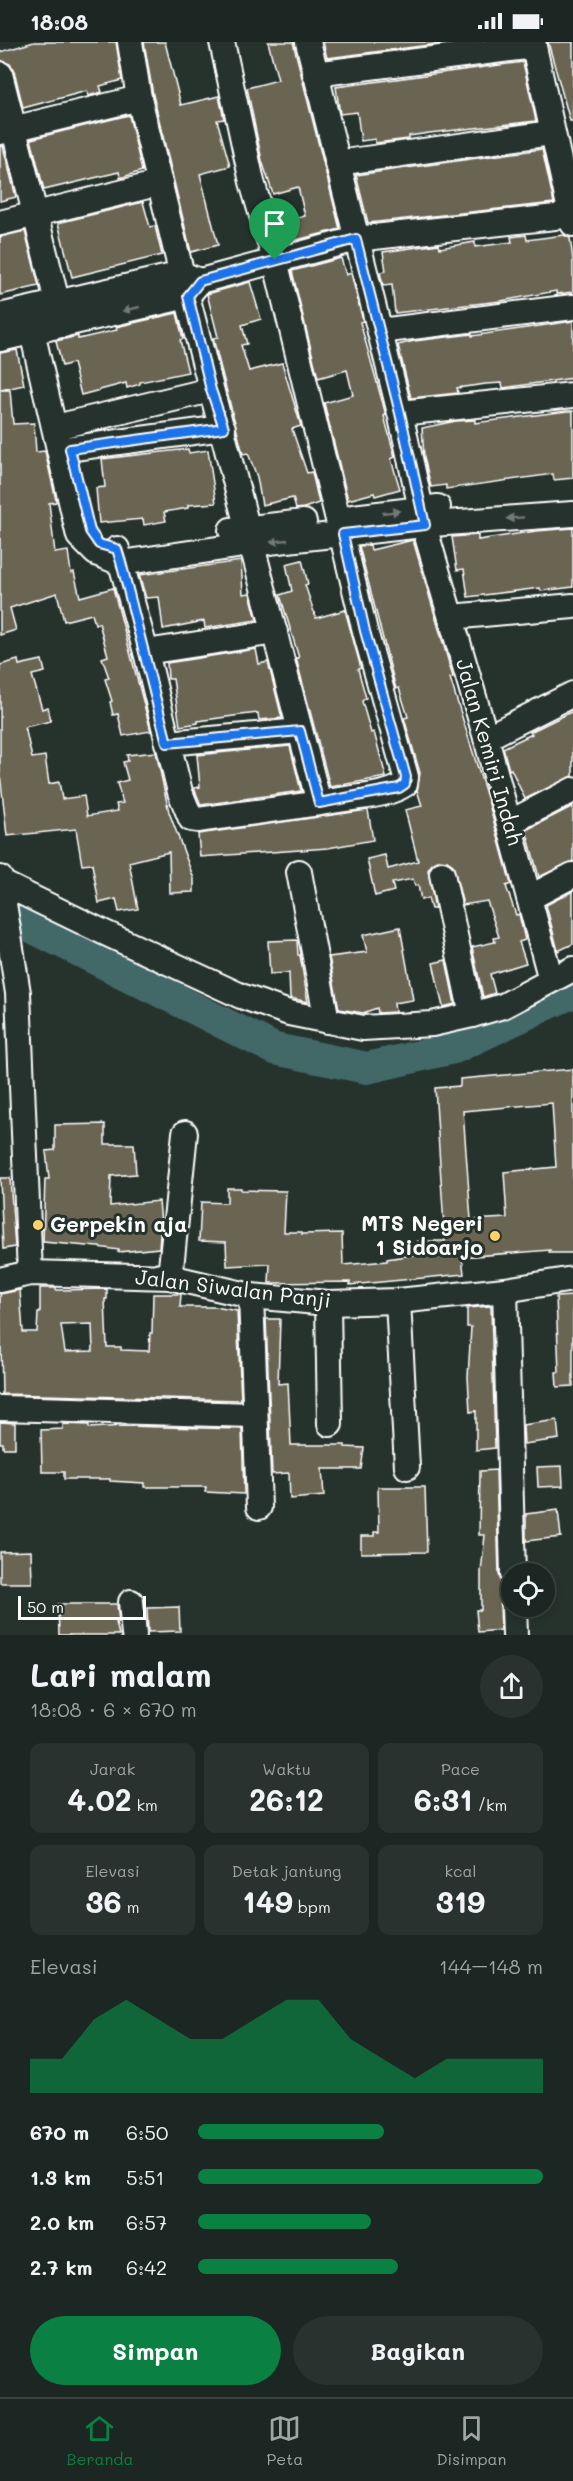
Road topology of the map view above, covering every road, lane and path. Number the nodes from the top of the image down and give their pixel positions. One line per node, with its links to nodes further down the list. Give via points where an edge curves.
1 (130, 42): 7 (street)
2 (222, 42): 16 (street, via 252,182)
3 (308, 42): 6 (street, Jalan Kemiri Indah)
4 (533, 44): 6 (street); 9 (street)
5 (0, 74): 8 (street)
6 (315, 74): 10 (street, Jalan Kemiri Indah)
7 (139, 98): 8 (street); 11 (street)
8 (7, 131): 12 (street)
9 (551, 133): 10 (street); 13 (street)
10 (337, 163): 15 (street, Jalan Kemiri Indah)
11 (160, 183): 12 (street); 17 (street)
12 (35, 214): 14 (street); 20 (street)
13 (572, 218): 15 (street)
14 (0, 223)
15 (356, 239): 16 (street); 21 (street, Jalan Kemiri Indah)
16 (275, 260): 17 (street); 32 (street)
17 (190, 284): 20 (street); 23 (street)
18 (573, 307): 21 (street)
19 (0, 316): 20 (street)
20 (44, 318): 22 (street); 26 (street); 28 (street)
21 (380, 331): 25 (street, Jalan Kemiri Indah)
22 (0, 339)
23 (211, 390): 26 (street); 27 (street)
24 (573, 395): 25 (street)
25 (400, 413): 31 (street, Jalan Kemiri Indah)
26 (64, 425): 28 (street)
27 (224, 428): 28 (street); 33 (street)
28 (65, 450): 34 (street, via 90,531 99,544)
29 (573, 497): 31 (street)
30 (573, 514): 31 (street, one-way to 31)
31 (423, 517): 32 (street); 36 (street, Jalan Kemiri Indah)
32 (341, 526): 33 (street); 44 (street, via 365,631 406,777 399,788)
33 (249, 535): 34 (street); 37 (street)
34 (119, 556): 38 (street)
35 (573, 606): 36 (street)
36 (451, 616): 41 (street, Jalan Kemiri Indah)
37 (275, 632): 38 (street); 40 (street)
38 (146, 652): 42 (street)
39 (573, 694): 41 (street)
40 (300, 731): 42 (street); 44 (street)
41 (486, 738): 45 (street, Jalan Kemiri Indah)
42 (167, 743): 44 (street, via 191,819)
43 (573, 790): 45 (street)
44 (319, 803)
45 (509, 823): 50 (street, Jalan Kemiri Indah)
46 (299, 872): 56 (street)
47 (442, 874): 55 (street)
48 (573, 875): 50 (street)
49 (1, 885): 51 (street); 56 (street, via 241,996)
50 (529, 898): 53 (street, Jalan Kemiri Indah)
51 (5, 935): 54 (street)
52 (573, 969): 53 (street)
53 (551, 980): 55 (street)
54 (9, 993): 58 (street)
55 (472, 1016): 56 (street, via 432,1024 363,1028)
56 (327, 1021)
57 (185, 1133): 59 (street)
58 (30, 1273): 59 (street, Jalan Siwalan Panji); 61 (street, Jalan Siwalan Panji)
59 (170, 1278): 63 (street, Jalan Siwalan Panji)
60 (573, 1279): 62 (street, Jalan Siwalan Panji)
61 (0, 1280)
62 (505, 1290): 64 (street, Jalan Siwalan Panji); 71 (street)
63 (251, 1296): 65 (street, Jalan Siwalan Panji); 67 (street)
64 (398, 1301): 65 (street, Jalan Siwalan Panji); 69 (street)
65 (328, 1303): 68 (street)
66 (0, 1408): 67 (street)
67 (254, 1415): 70 (street)
68 (330, 1424)
69 (407, 1467)
70 (259, 1507)
71 (513, 1563)
72 (131, 1602): 74 (street)
73 (514, 1617): 75 (street)
74 (134, 1635)
75 (515, 1635)

